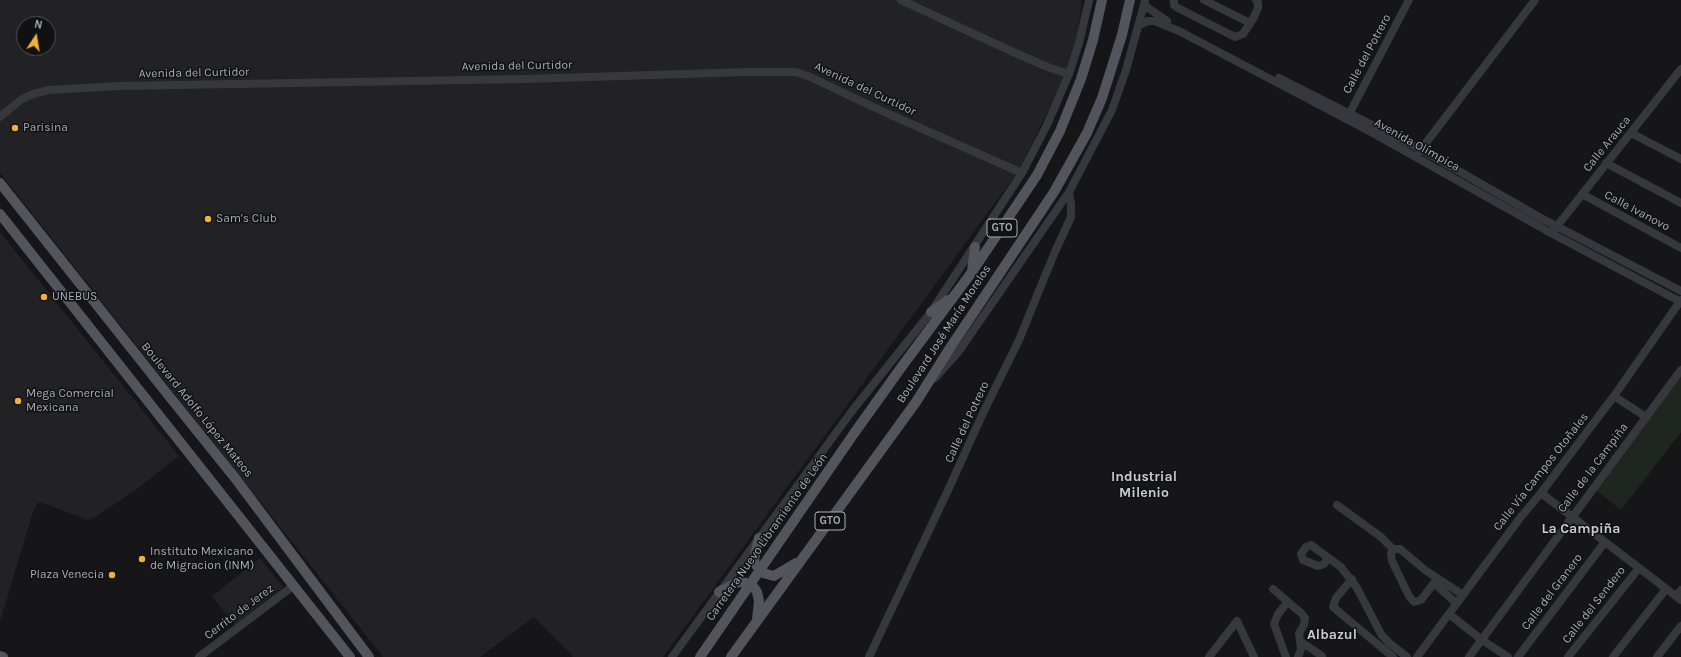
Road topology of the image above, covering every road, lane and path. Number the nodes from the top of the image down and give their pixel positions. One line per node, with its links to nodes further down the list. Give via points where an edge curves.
1 (901, 0): 14 (street)
2 (1089, 0): 14 (street)
3 (1102, 0): 32 (main road, Boulevard José María Morelos / GTO, via 1088,60 1060,131 1036,175)
4 (1130, 0): 38 (main road, Boulevard José María Morelos / GTO, via 1111,72 1087,133 1054,192)
5 (1174, 0): 11 (street, via 1176,7 1234,37 1242,34)
6 (1204, 0): 11 (street)
7 (1256, 0): 11 (street, via 1258,8)
8 (1409, 0): 15 (street, Calle del Potrero)
9 (1535, 0): 18 (street)
10 (1144, 3): 12 (street); 15 (street, Avenida Olímpica, via 1160,17)
11 (1250, 23)
12 (1138, 26): 15 (street, Avenida Olímpica, via 1151,21 1161,23); 24 (street, via 1112,110)
13 (1680, 71): 17 (street, Calle Arauca)
14 (1069, 74): 22 (street)
15 (1348, 116): 18 (street, Avenida Olímpica); 19 (street, Avenida Olímpica)
16 (0, 117): 22 (street, Avenida del Curtidor, via 22,99 44,91 119,86 795,72)
17 (1631, 133): 20 (street); 21 (street, Calle Arauca)
18 (1422, 150): 19 (street); 28 (street, Avenida Olímpica)
19 (1415, 157): 29 (street, Avenida Olímpica)
20 (1681, 159)
21 (1606, 163): 25 (street, Calle Arauca); 26 (street)
22 (1022, 174): 30 (street)
23 (0, 183): 59 (main road, Boulevard Adolfo López Mateos, via 227,467)
24 (1069, 192): 38 (street, via 959,352); 82 (street, Calle del Potrero, via 1071,217 1019,340)
25 (1582, 194): 28 (street, Calle Arauca); 31 (street, Calle Ivanovo)
26 (1681, 203)
27 (0, 214): 53 (main road)
28 (1558, 226): 29 (street, Calle Arauca); 33 (street, Avenida Olímpica)
29 (1551, 233): 35 (street, Avenida Olímpica)
30 (975, 247): 32 (main road); 36 (street)
31 (1681, 248)
32 (972, 272): 34 (main road, Boulevard José María Morelos / GTO)
33 (1681, 291)
34 (955, 296): 36 (main road); 41 (main road, Boulevard José María Morelos / GTO)
35 (1681, 301): 39 (street, Calle Vía Campos Otoñales)
36 (931, 312): 45 (street, via 852,411)
37 (1681, 370): 40 (street, Calle de la Campiña)
38 (928, 384): 48 (main road, Boulevard José María Morelos / GTO)
39 (1614, 396): 40 (street); 42 (street, Calle Vía Campos Otoñales)
40 (1646, 417): 44 (street, Calle de la Campiña)
41 (855, 432): 80 (main road, Carretera Nuevo Libramiento de León / GTO, bridge)
42 (1541, 493): 44 (street); 57 (street, Calle Vía Campos Otoñales)
43 (1337, 505): 47 (street, via 1381,537)
44 (1572, 516): 46 (street); 68 (street, Calle de la Campiña)
45 (759, 538): 48 (main road, via 755,564 767,576 778,574); 56 (street)
46 (1605, 542): 50 (street); 92 (street, Calle del Granero)
47 (1393, 549): 52 (street, via 1400,549); 52 (street, via 1392,561 1414,602 1421,600)
48 (803, 558): 64 (main road, Boulevard José María Morelos / GTO)
49 (1328, 558): 51 (street)
50 (1639, 568): 55 (street); 93 (street, Calle del Sendero)
51 (1352, 579): 65 (street); 67 (street, via 1336,598 1333,607)
52 (1436, 581): 57 (street); 61 (street)
53 (293, 586): 62 (main road); 74 (street, Cerrito de Jerez)
54 (1273, 589): 60 (street)
55 (1666, 589): 58 (street); 94 (street)
56 (719, 592): 64 (main road, via 738,582 753,586 759,601); 79 (street)
57 (1463, 595): 61 (street, Calle Vía Campos Otoñales)
58 (1679, 595)
59 (325, 599): 77 (main road, Boulevard Adolfo López Mateos); 78 (main road)
60 (1287, 603): 69 (street, via 1305,618 1299,633); 85 (street, via 1274,624)
61 (1456, 603): 63 (street, Calle Vía Campos Otoñales)
62 (315, 612): 75 (main road, via 322,628); 76 (main road)
63 (1449, 614): 68 (street); 89 (street, Calle Vía Campos Otoñales)
64 (757, 620): 81 (main road, Boulevard José María Morelos / GTO)
65 (1374, 622): 67 (street); 70 (street)
66 (1681, 626): 95 (street)
67 (1364, 632): 70 (street)
68 (1482, 640): 90 (street, Calle de la Campiña); 91 (street)
69 (1300, 641): 72 (street); 86 (street)
70 (1386, 646): 87 (street); 88 (street)
71 (0, 656): 73 (main road)
72 (1322, 656)
73 (3, 657)
74 (199, 657)
75 (342, 657)
76 (350, 657)
77 (368, 657)
78 (374, 657)
79 (672, 657)
80 (700, 657)
81 (731, 657)
82 (869, 657)
83 (1209, 657): 84 (street, via 1237,621)
84 (1254, 657)
85 (1286, 657)
86 (1298, 657)
87 (1393, 657)
88 (1407, 657)
89 (1417, 657)
90 (1469, 657)
91 (1508, 657)
92 (1518, 657)
93 (1568, 657)
94 (1613, 657)
95 (1657, 657)

